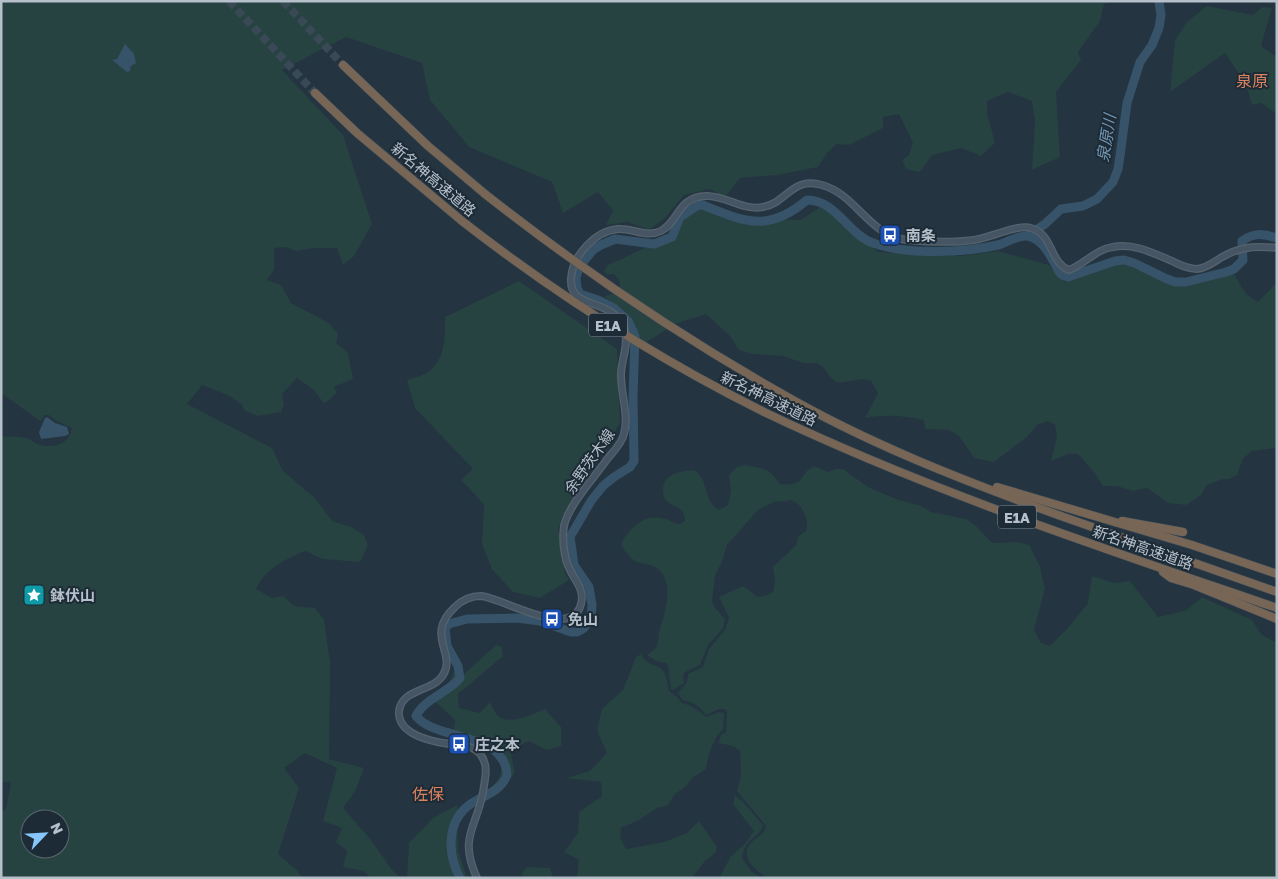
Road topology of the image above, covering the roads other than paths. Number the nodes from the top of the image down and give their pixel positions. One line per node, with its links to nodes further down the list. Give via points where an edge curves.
1 (343, 65): 4 (highway, 新名神高速道路 / E1A, bridge, via 428,146 534,233 593,276 730,365)
2 (315, 93): 7 (highway, 新名神高速道路 / E1A, bridge, via 462,221 546,285 690,374 860,457 958,496)
3 (1277, 248): 12 (main road, 余野茨木線, via 1248,247 1208,266 1194,269 1133,246 1112,247 1069,270 1059,265 1046,237 1036,230 1024,227 970,240 900,238 880,229 850,201 819,183 798,185 766,207 756,208 709,195 700,196 684,204 659,232 643,234 617,229 607,231 586,246 573,267 570,281 580,300 607,308 618,317 626,333 621,375 626,425 622,441 575,503 564,526 568,568 581,591 579,610 571,617 558,619 486,596 465,600 442,624 440,637 446,663 443,676 406,698 399,710 399,719 407,730 444,743 470,746 480,753 485,762 482,802 468,839)
4 (873, 442): 5 (highway, via 1002,489); 9 (highway, 新名神高速道路 / E1A, via 1014,499)
5 (1083, 514): 6 (highway); 8 (highway, via 1192,545)
6 (1183, 532)
7 (1155, 566): 10 (highway, 新名神高速道路 / E1A); 11 (highway, via 1171,578)
8 (1277, 574)
9 (1277, 592)
10 (1277, 608)
11 (1277, 620)
12 (477, 878)

